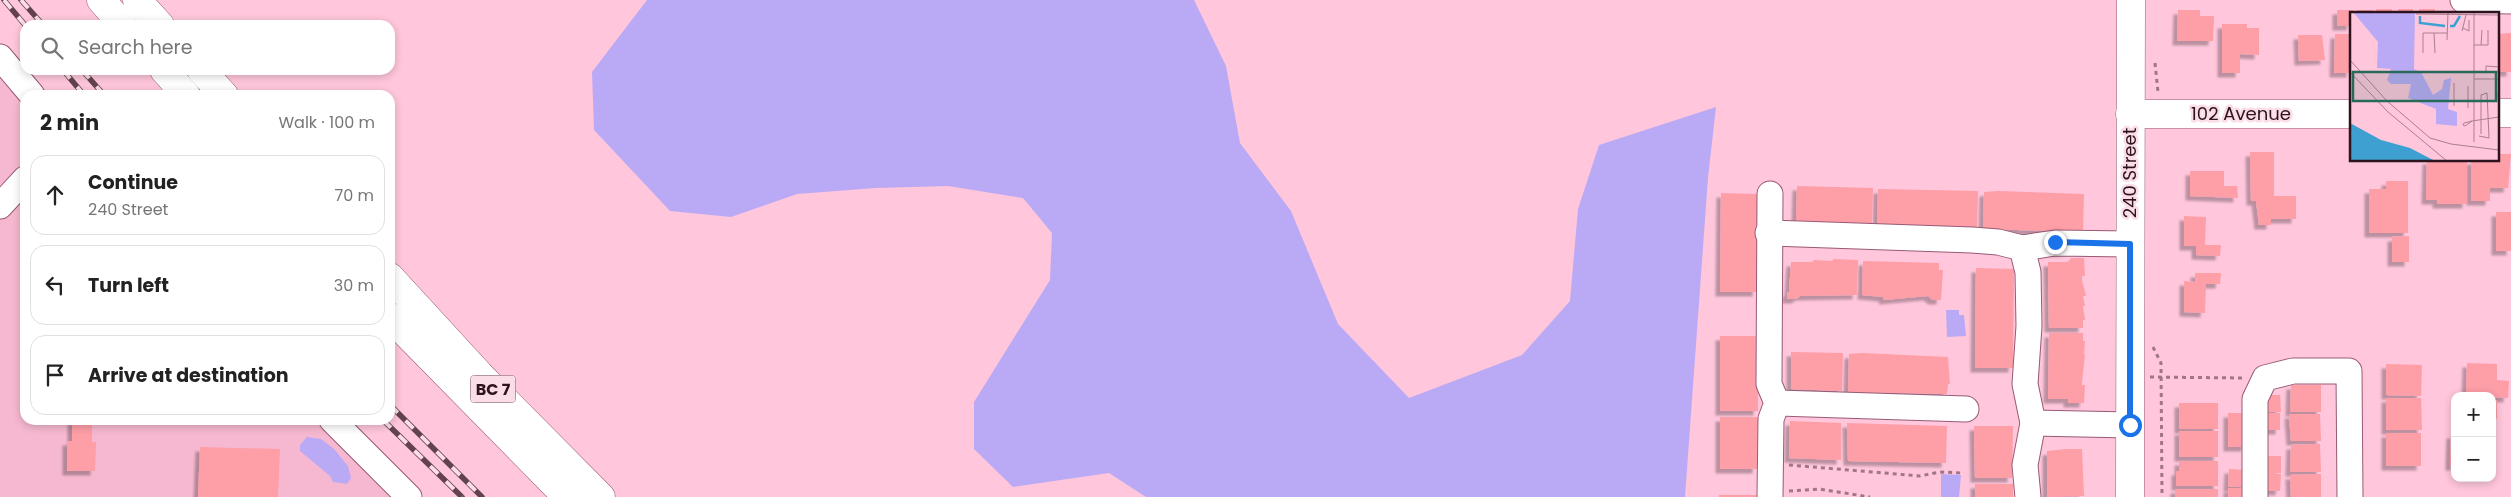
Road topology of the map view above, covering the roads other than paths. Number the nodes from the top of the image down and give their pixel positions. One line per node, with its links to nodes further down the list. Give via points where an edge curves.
1 (101, 0): 6 (main road)
2 (137, 0): 7 (main road)
3 (2131, 0): 16 (main road, 240 Street)
4 (2463, 0): 5 (street)
5 (2511, 1)
6 (119, 20)
7 (155, 20)
8 (0, 57): 11 (street)
9 (168, 75): 12 (main road)
10 (206, 75): 13 (main road)
11 (28, 90)
12 (182, 90)
13 (219, 90)
14 (2498, 113): 15 (main road)
15 (2511, 113)
16 (2130, 114): 17 (main road, 102 Avenue); 22 (main road, 240 Street)
17 (2350, 114)
18 (20, 184): 20 (street)
19 (1770, 194): 21 (street)
20 (0, 206)
21 (1768, 233): 23 (street, via 1972,240); 26 (street, via 1769,384)
22 (2130, 244): 23 (street, via 2055,242); 30 (main road, 240 Street)
23 (2022, 248): 28 (street, via 2028,272 2025,384)
24 (395, 282): 34 (main road, BC 7)
25 (395, 322): 33 (main road, BC 7)
26 (1777, 403): 27 (street); 31 (street, via 1770,419)
27 (1966, 409)
28 (2034, 423): 30 (street); 35 (street, via 2025,465)
29 (337, 425): 32 (street)
30 (2130, 425): 36 (main road, 240 Street)
31 (1775, 493)
32 (409, 497)
33 (567, 497)
34 (600, 497)
35 (2028, 497)
36 (2130, 497)
37 (2255, 497): 38 (street, via 2255,399 2265,378 2293,371 2349,371)
38 (2350, 497)

